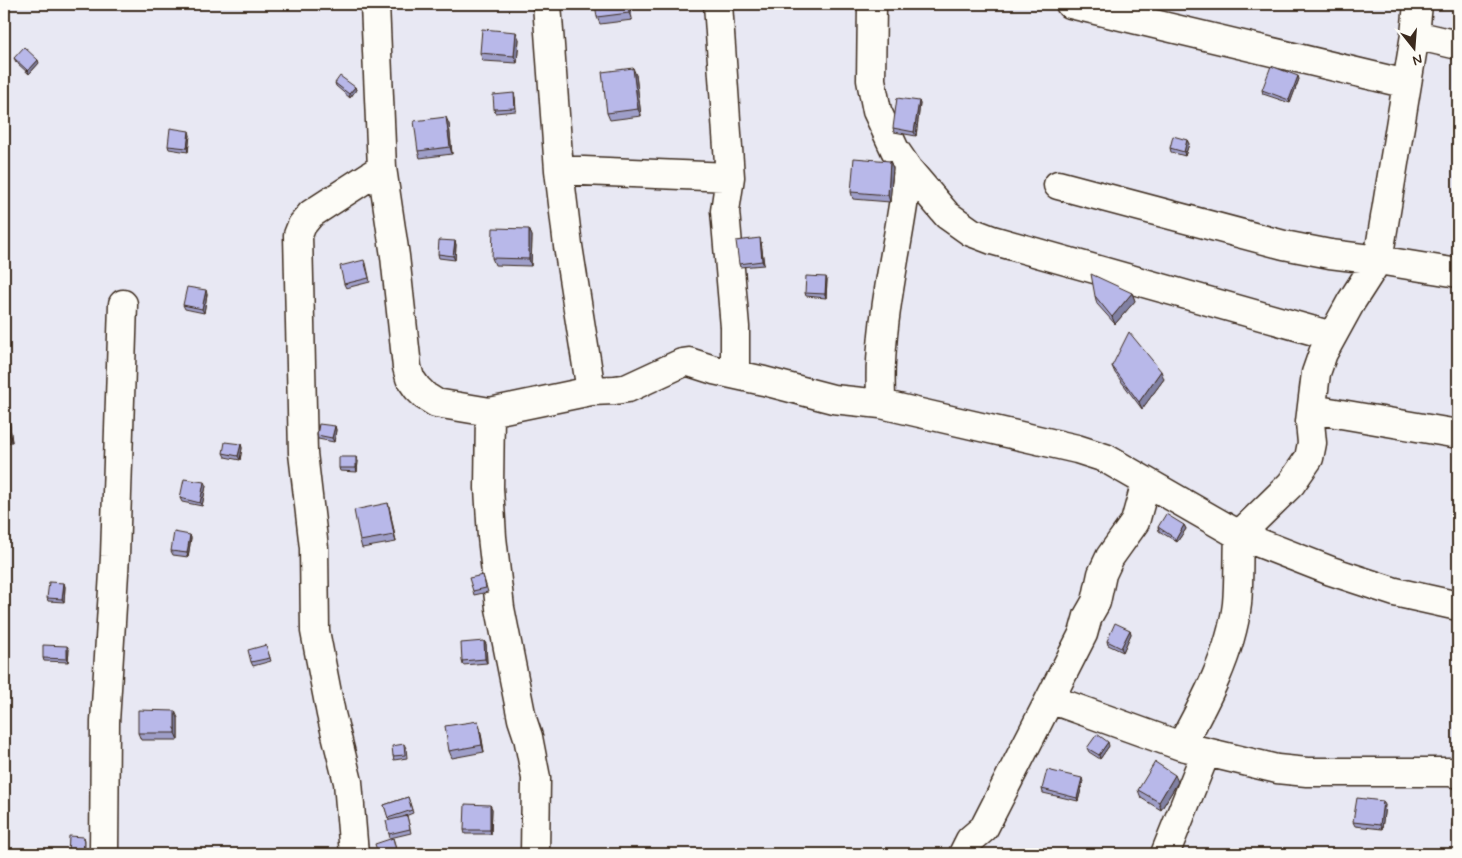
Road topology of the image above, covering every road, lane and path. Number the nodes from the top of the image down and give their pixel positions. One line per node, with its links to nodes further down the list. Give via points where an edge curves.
1 (374, 4): 10 (street)
2 (547, 4): 12 (street)
3 (718, 4): 13 (street)
4 (872, 4): 11 (street, via 871,80 877,112)
5 (1070, 4): 9 (street)
6 (1418, 4): 7 (street)
7 (1416, 34): 8 (street); 9 (street)
8 (1458, 45)
9 (1407, 84): 15 (street)
10 (382, 168): 23 (street, via 410,378 425,396 436,403); 32 (street, via 311,214 298,235 303,452 314,548 315,631 348,782)
11 (908, 169): 18 (street, via 947,215 971,232); 21 (street, via 885,321)
12 (558, 170): 13 (street); 20 (street)
13 (730, 177): 19 (street, via 725,211 735,327)
14 (1058, 185): 15 (street, via 1284,245)
15 (1378, 260): 16 (street); 18 (street)
16 (1458, 273)
17 (123, 304): 31 (street, via 115,556 105,722)
18 (1332, 336): 22 (street, via 1316,373)
19 (735, 374): 20 (street, via 689,362 628,388); 21 (street, via 832,399)
20 (591, 391): 23 (street)
21 (881, 404): 25 (street, via 1076,449 1105,458)
22 (1312, 410): 24 (street); 26 (street, via 1309,458 1291,484)
23 (490, 412): 33 (street, via 492,537 500,608 536,778)
24 (1458, 434)
25 (1146, 482): 26 (street); 28 (street, via 1136,522 1110,557 1083,634)
26 (1239, 535): 27 (street, via 1376,586); 29 (street, via 1237,604)
27 (1458, 606)
28 (1050, 699): 29 (street); 34 (street, via 984,828 970,840)
29 (1194, 749): 30 (street, via 1299,772); 35 (street)
30 (1458, 774)
31 (104, 854)
32 (354, 854)
33 (535, 854)
34 (963, 854)
35 (1165, 854)

